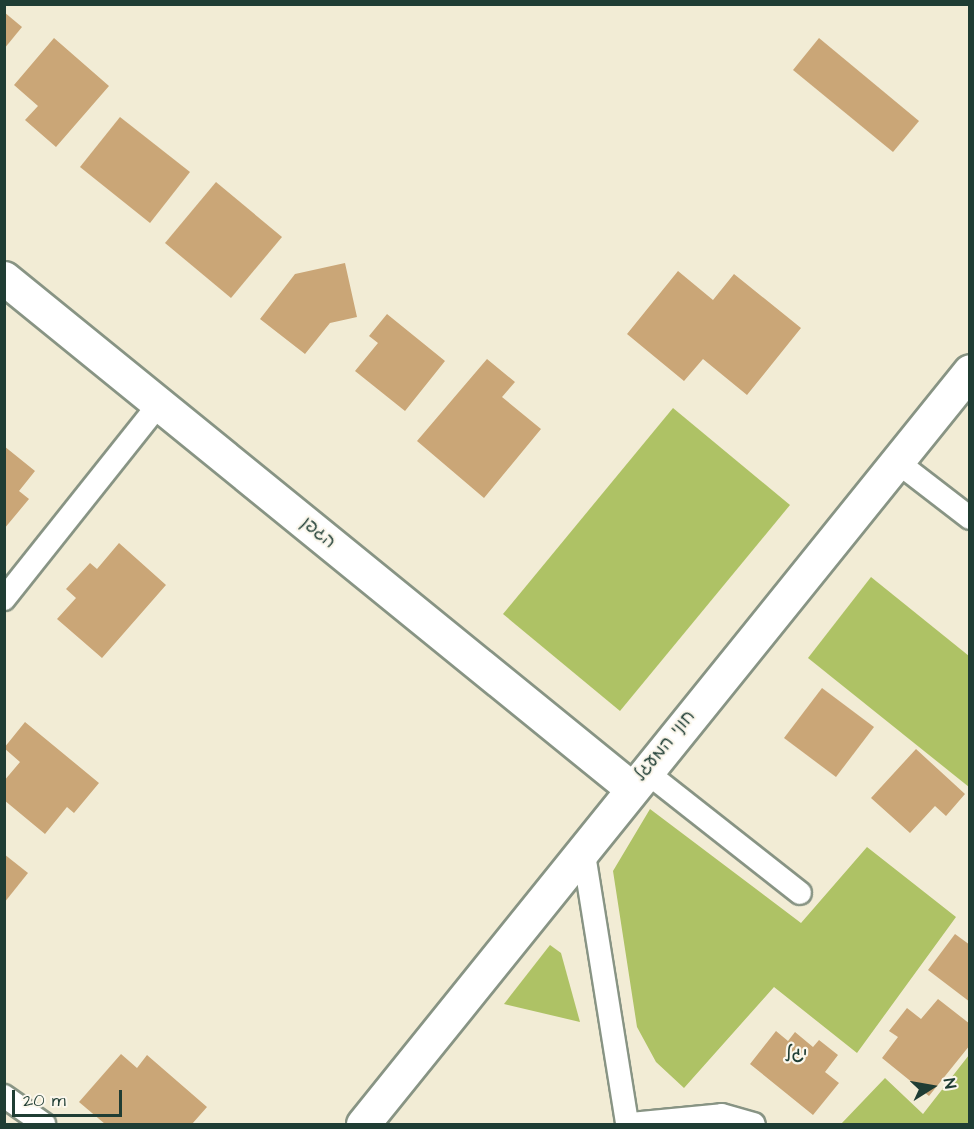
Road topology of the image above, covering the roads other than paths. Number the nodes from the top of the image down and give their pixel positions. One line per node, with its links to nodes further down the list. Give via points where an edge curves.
1 (4, 278): 3 (street, הגפן)
2 (969, 371): 4 (street, חוני המעגל)
3 (159, 404): 6 (lane); 7 (street, הגפן)
4 (896, 461): 5 (lane); 7 (street, חוני המעגל)
5 (969, 518)
6 (4, 599)
7 (638, 779): 8 (street, חוני המעגל); 9 (lane)
8 (583, 848): 12 (street, חוני המעגל); 13 (lane)
9 (800, 893)
10 (4, 1096): 11 (lane)
11 (44, 1125)
12 (363, 1125)
13 (627, 1125)
14 (632, 1125): 15 (lane, via 722,1115)
15 (754, 1125)

